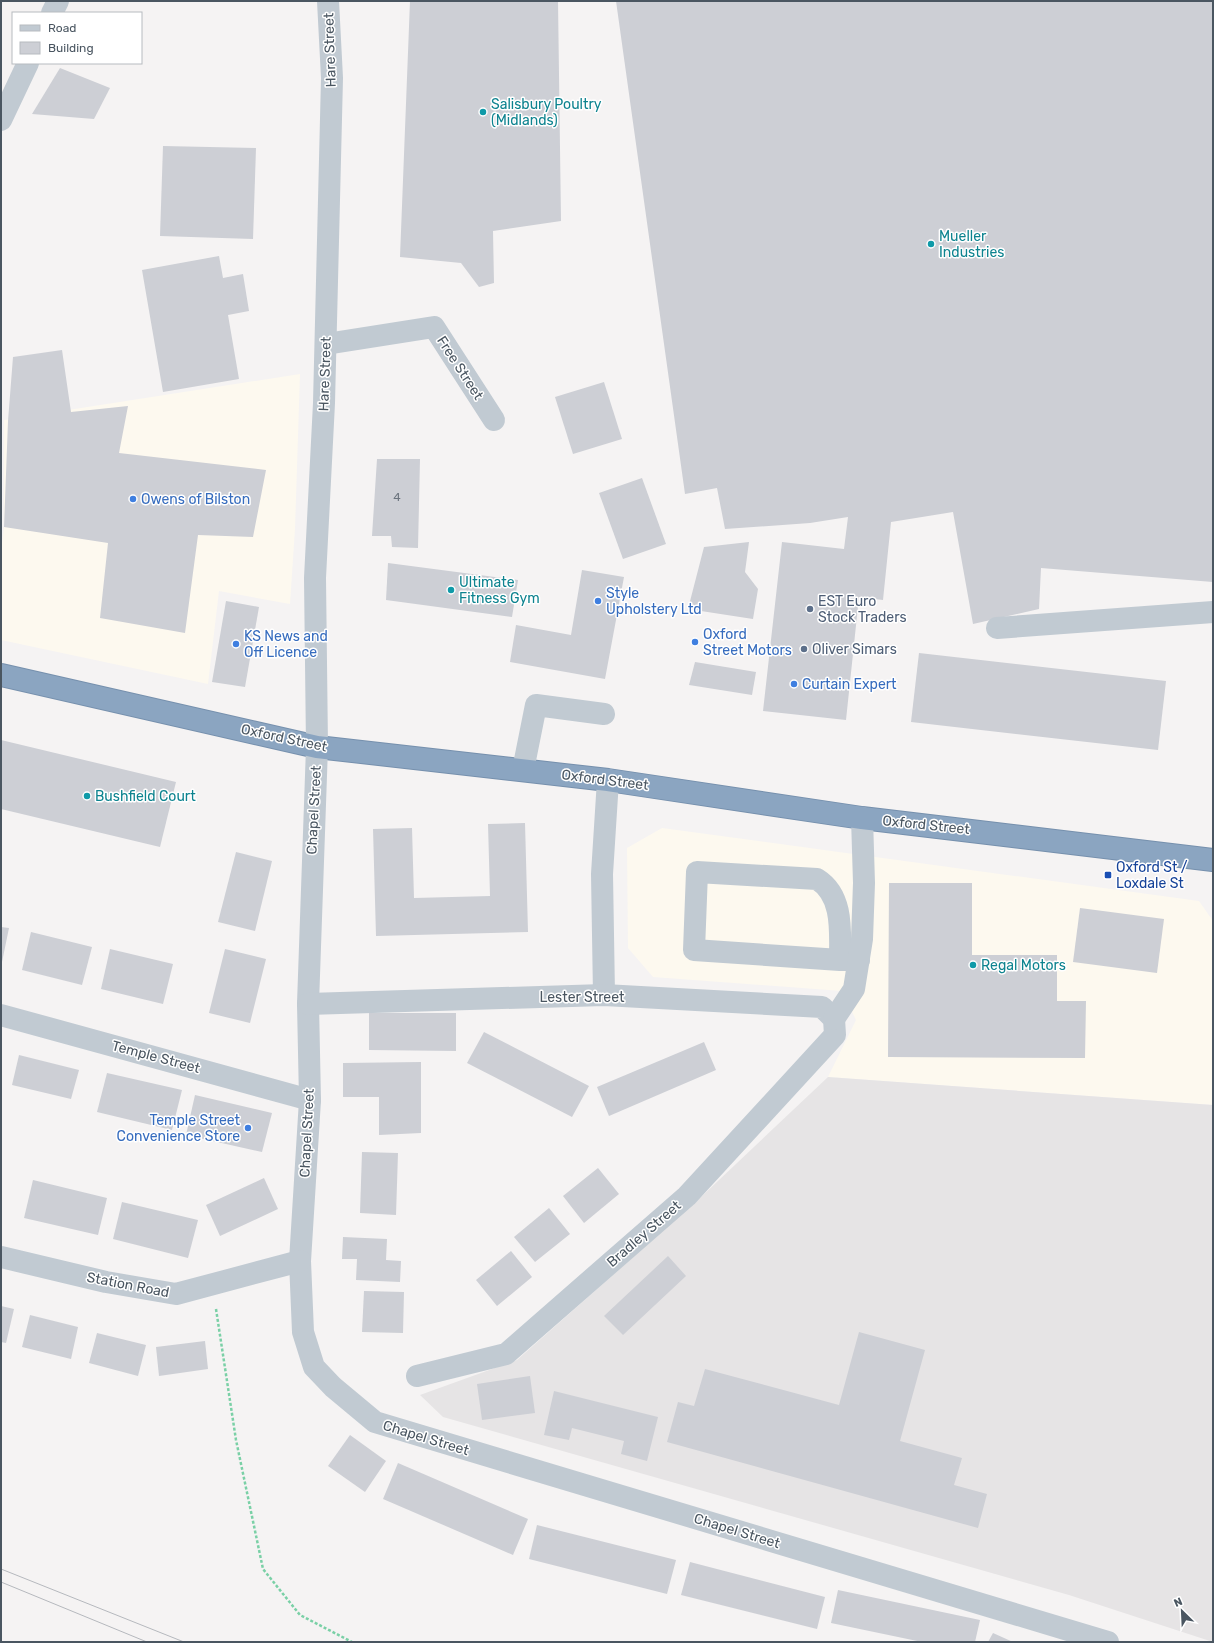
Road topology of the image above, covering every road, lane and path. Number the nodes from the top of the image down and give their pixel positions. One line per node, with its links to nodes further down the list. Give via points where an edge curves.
1 (58, 1): 3 (street)
2 (328, 1): 6 (street, Hare Street, via 332,78)
3 (52, 12)
4 (28, 64): 5 (street)
5 (1, 120)
6 (326, 344): 7 (street, Free Street, via 434,327); 12 (street, Hare Street, via 315,578)
7 (494, 420)
8 (1213, 612): 9 (street)
9 (997, 628)
10 (1, 675): 12 (highway, Oxford Street)
11 (604, 714): 13 (street, via 536,705)
12 (317, 746): 13 (highway, Oxford Street); 19 (street, Chapel Street)
13 (523, 770): 14 (highway, Oxford Street)
14 (608, 780): 15 (highway, Oxford Street); 18 (street, via 602,874)
15 (862, 818): 16 (highway, Oxford Street); 17 (street, via 862,939)
16 (1213, 860)
17 (850, 960): 17 (street, via 694,950 697,872 817,880 827,885 838,911); 21 (street, Bradley Street, via 854,989)
18 (604, 995): 19 (street, Lester Street); 21 (street, Lester Street, via 822,1007)
19 (308, 1004): 22 (street, Chapel Street)
20 (1, 1015): 22 (street, Temple Street)
21 (835, 1027): 26 (street, Bradley Street, via 687,1196 506,1354)
22 (310, 1100): 24 (street, Chapel Street)
23 (1, 1257): 25 (street, Station Road, via 106,1282 176,1294)
24 (300, 1261): 25 (street, Station Road); 28 (street, Chapel Street, via 303,1332 314,1367 333,1388 375,1422)
25 (213, 1285): 27 (path, via 236,1440 263,1569 300,1615)
26 (416, 1376)
27 (352, 1642)
28 (1108, 1642)

